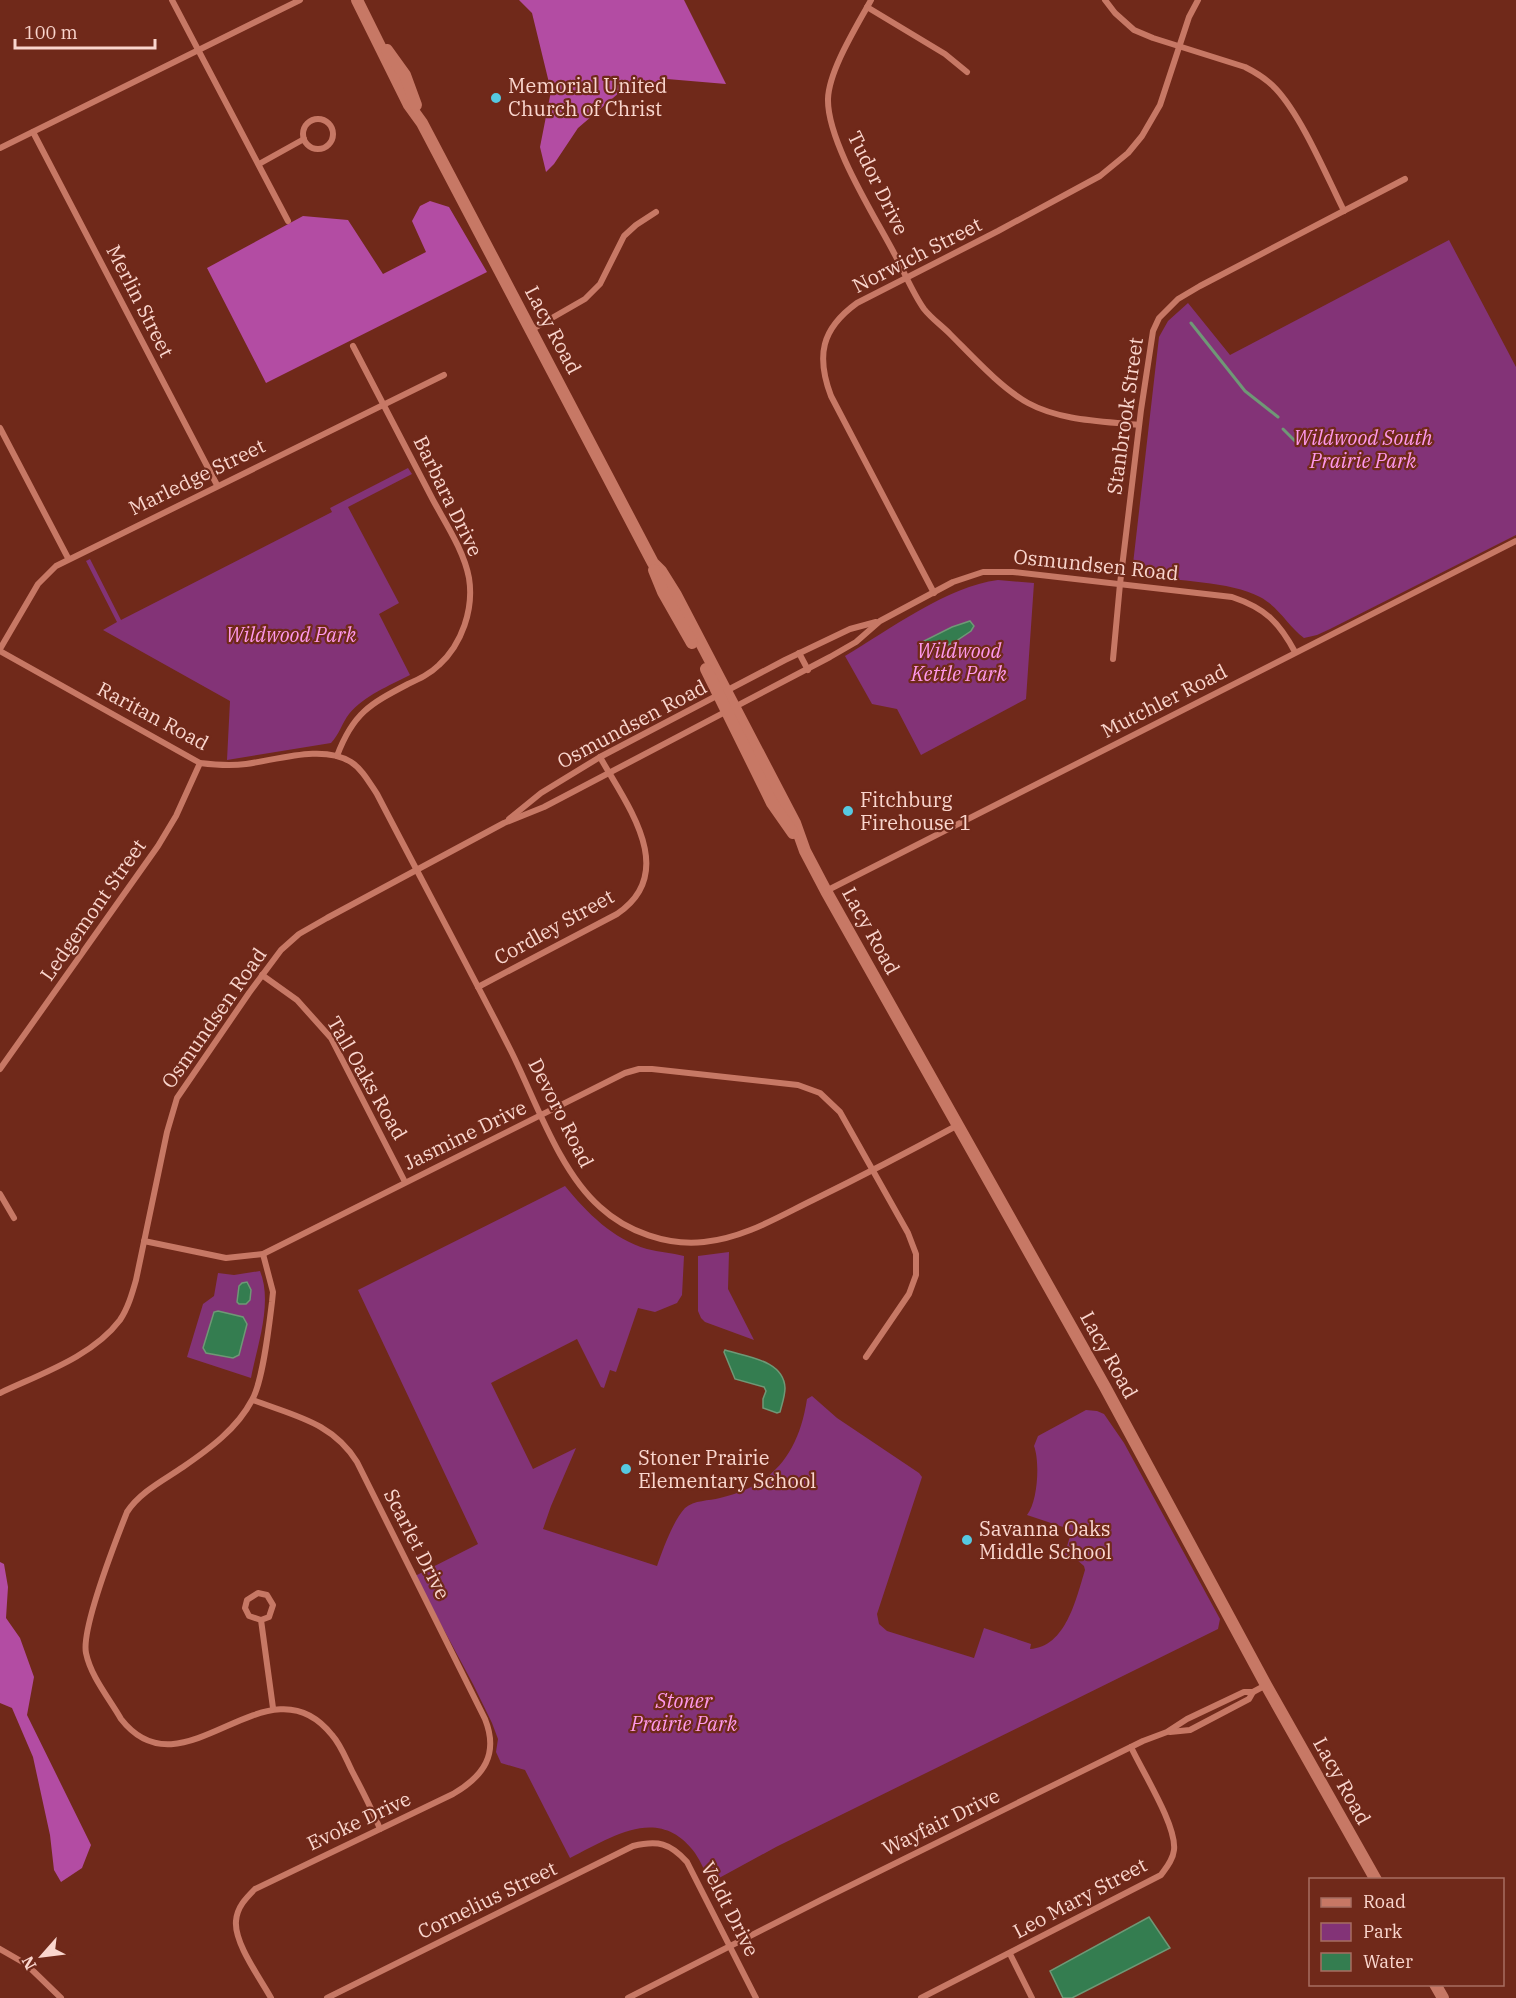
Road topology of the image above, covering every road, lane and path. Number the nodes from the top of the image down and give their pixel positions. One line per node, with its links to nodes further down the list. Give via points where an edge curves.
1 (172, 0): 9 (street)
2 (300, 0): 9 (street)
3 (357, 0): 20 (street, Lacy Road, via 379,42 405,75 418,115)
4 (871, 0): 7 (street, Tudor Drive)
5 (1105, 0): 8 (street, via 1134,30)
6 (1198, 0): 8 (street, Norwich Street)
7 (867, 7): 10 (street, via 945,54); 19 (street, Tudor Drive, via 830,83 831,122 849,166)
8 (1178, 46): 16 (street, via 1259,74 1275,88 1301,126); 19 (street, Norwich Street, via 1160,105 1142,136 1100,177)
9 (198, 49): 11 (street); 14 (street)
10 (967, 72)
11 (33, 132): 13 (street); 26 (street, Merlin Street)
12 (304, 139): 12 (street, via 314,149 324,148 332,142 333,132 329,123 315,119 306,124); 14 (street)
13 (0, 148)
14 (258, 164): 18 (street)
15 (1405, 179): 16 (street, Stanbrook Street)
16 (1344, 211): 24 (street, Stanbrook Street, via 1200,286 1178,299 1159,318 1153,331)
17 (656, 212): 20 (street, via 624,236 600,284 585,299)
18 (288, 221)
19 (907, 277): 24 (street, Tudor Drive, via 924,309 1027,403 1066,416); 30 (street, Norwich Street, via 842,314 826,338 822,368 831,396)
20 (531, 330): 37 (street, Lacy Road, via 653,563 676,595)
21 (353, 346): 23 (street, Barbara Drive)
22 (444, 375): 23 (street, Marledge Street)
23 (383, 404): 26 (street, Marledge Street); 39 (street, Barbara Drive, via 464,563 469,578 468,614 450,654 426,675 367,707 350,728)
24 (1139, 425): 29 (street, Stanbrook Street)
25 (0, 428): 28 (street)
26 (217, 485): 28 (street, Marledge Street)
27 (1516, 541): 33 (street, Mutchler Road)
28 (68, 558): 32 (street, Marledge Street, via 38,584)
29 (1120, 584): 30 (street, Osmundsen Road, via 993,571 973,574); 33 (street, Osmundsen Road, via 1243,600 1270,617); 35 (street, Stanbrook Street)
30 (934, 592): 31 (street, Osmundsen Road)
31 (880, 621): 34 (street, Osmundsen Road, via 850,629); 36 (street, Osmundsen Road, via 856,642)
32 (0, 650): 41 (street, Raritan Road)
33 (1295, 652): 45 (street, Mutchler Road)
34 (799, 653): 36 (street); 37 (street, Osmundsen Road)
35 (1113, 659)
36 (807, 669): 38 (street, Osmundsen Road)
37 (723, 694): 38 (street, Lacy Road); 40 (street, Osmundsen Road)
38 (730, 709): 42 (street, Osmundsen Road); 45 (street, Lacy Road, via 795,823)
39 (337, 756): 41 (street, Raritan Road, via 311,754 244,765); 44 (street, Devoro Road, via 350,761 365,776)
40 (600, 757): 42 (street, Cordley Street); 43 (street, Osmundsen Road, via 541,793)
41 (200, 763): 48 (street, Ledgemont Street, via 158,846)
42 (608, 772): 43 (street, Osmundsen Road, via 544,807); 47 (street, Cordley Street, via 644,843 646,873 637,894 616,914)
43 (504, 823): 44 (street, Osmundsen Road)
44 (416, 870): 46 (street, Osmundsen Road, via 299,934); 47 (street, Devoro Road)
45 (826, 891): 50 (street, Lacy Road)
46 (262, 975): 52 (street, Tall Oaks Road, via 297,1000 331,1038); 55 (street, Osmundsen Road, via 177,1098)
47 (478, 987): 49 (street, Devoro Road)
48 (0, 1069)
49 (542, 1115): 51 (street, Jasmine Drive, via 639,1069 798,1085 820,1092 831,1101); 51 (street, Devoro Road, via 572,1174 598,1206 635,1229 680,1242 743,1234); 52 (street, Jasmine Drive)
50 (959, 1125): 51 (street, Devoro Road); 61 (street, Lacy Road)
51 (873, 1170): 57 (street, Jasmine Drive, via 908,1233 917,1265 909,1294)
52 (405, 1182): 56 (street, Jasmine Drive)
53 (0, 1194): 54 (street)
54 (14, 1218)
55 (144, 1241): 56 (street, Jasmine Drive, via 226,1258); 58 (street, Osmundsen Road, via 129,1304 111,1330 66,1361)
56 (263, 1254): 59 (street, via 273,1292)
57 (866, 1357)
58 (0, 1393)
59 (253, 1400): 63 (street, via 214,1444 131,1505 89,1623 86,1653 121,1719 145,1740 181,1744); 66 (street, Scarlet Drive, via 324,1429 349,1449 485,1719 492,1743)
60 (261, 1620): 60 (street, via 269,1617 273,1605 267,1595 258,1593 247,1600 245,1608 249,1616); 63 (street)
61 (1266, 1685): 62 (street, Wayfair Drive); 69 (street, Lacy Road)
62 (1253, 1692): 64 (street, Wayfair Drive, via 1244,1692); 64 (street, Wayfair Drive, via 1249,1699 1190,1730)
63 (273, 1708): 67 (street, via 305,1713 332,1735)
64 (1167, 1732): 65 (street, Wayfair Drive)
65 (1131, 1747): 70 (street, Wayfair Drive); 72 (street, Leo Mary Street, via 1173,1835 1174,1851 1169,1864 1152,1881)
66 (489, 1756): 67 (street, Evoke Drive, via 468,1785)
67 (380, 1829): 74 (street, Evoke Drive, via 255,1889 245,1899 238,1910 236,1929)
68 (665, 1844): 70 (street, Veldt Drive, via 687,1862); 75 (street, Cornelius Street, via 633,1846)
69 (1375, 1878)
70 (731, 1946): 76 (street, Wayfair Drive); 77 (street, Veldt Drive)
71 (0, 1949): 73 (street, via 26,1964)
72 (1010, 1954): 78 (street, Leo Mary Street); 79 (street)
73 (61, 1998)
74 (271, 1998)
75 (327, 1998)
76 (628, 1998)
77 (756, 1998)
78 (921, 1998)
79 (1032, 1998)

